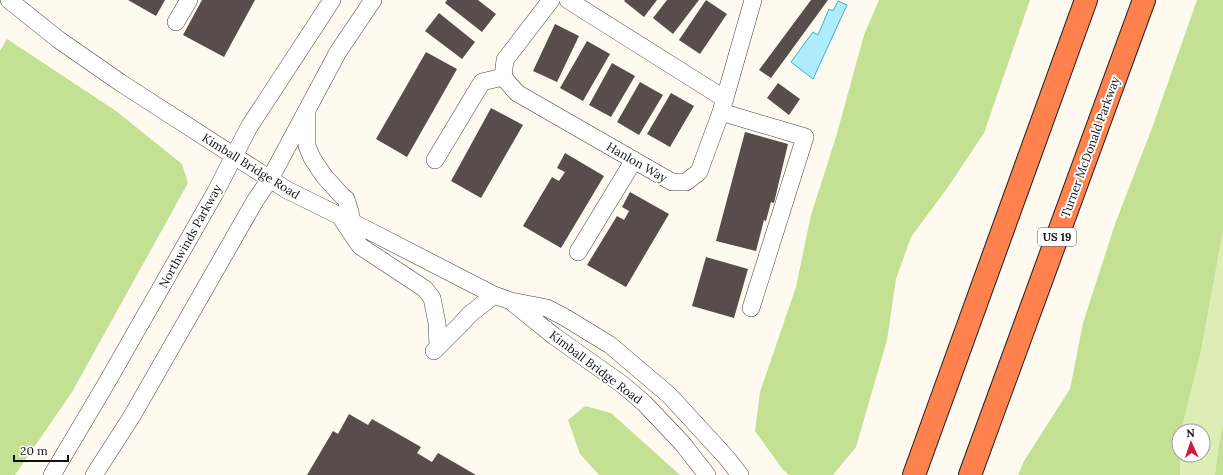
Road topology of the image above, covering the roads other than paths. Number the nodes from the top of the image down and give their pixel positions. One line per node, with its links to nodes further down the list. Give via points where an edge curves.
1 (10, 0): 14 (street, Kimball Bridge Road, via 59,40)
2 (189, 0): 10 (street)
3 (332, 0): 14 (street, Northwinds Parkway, via 249,127)
4 (373, 0): 13 (street, via 338,52)
5 (551, 0): 11 (street, via 505,60)
6 (568, 0): 12 (street)
7 (753, 0): 12 (street, Hanlon Way)
8 (1086, 0): 27 (highway)
9 (1144, 0): 28 (highway, Turner McDonald Parkway / US 19)
10 (176, 22)
11 (504, 77): 15 (street, via 482,82); 16 (street, Hanlon Way, via 517,92)
12 (723, 105): 16 (street, Hanlon Way, via 699,172 686,182 672,182); 22 (street, via 804,137)
13 (307, 110): 17 (street); 18 (street, via 307,146 324,176 346,199 350,212)
14 (234, 156): 17 (street, Kimball Bridge Road); 23 (street, Northwinds Parkway)
15 (435, 160)
16 (634, 160): 19 (street)
17 (270, 179): 18 (street, Kimball Bridge Road); 24 (street, via 132,416)
18 (346, 219): 20 (street, Kimball Bridge Road); 20 (street, via 360,246 425,289 432,298 437,323 436,348 469,315)
19 (578, 252)
20 (494, 295): 21 (street, Kimball Bridge Road)
21 (511, 301): 25 (street, Kimball Bridge Road, via 644,403 682,443); 26 (street, Kimball Bridge Road, via 546,308 610,345 670,395)
22 (751, 308)
23 (52, 475)
24 (94, 475)
25 (707, 475)
26 (740, 475)
27 (914, 475)
28 (970, 475)

